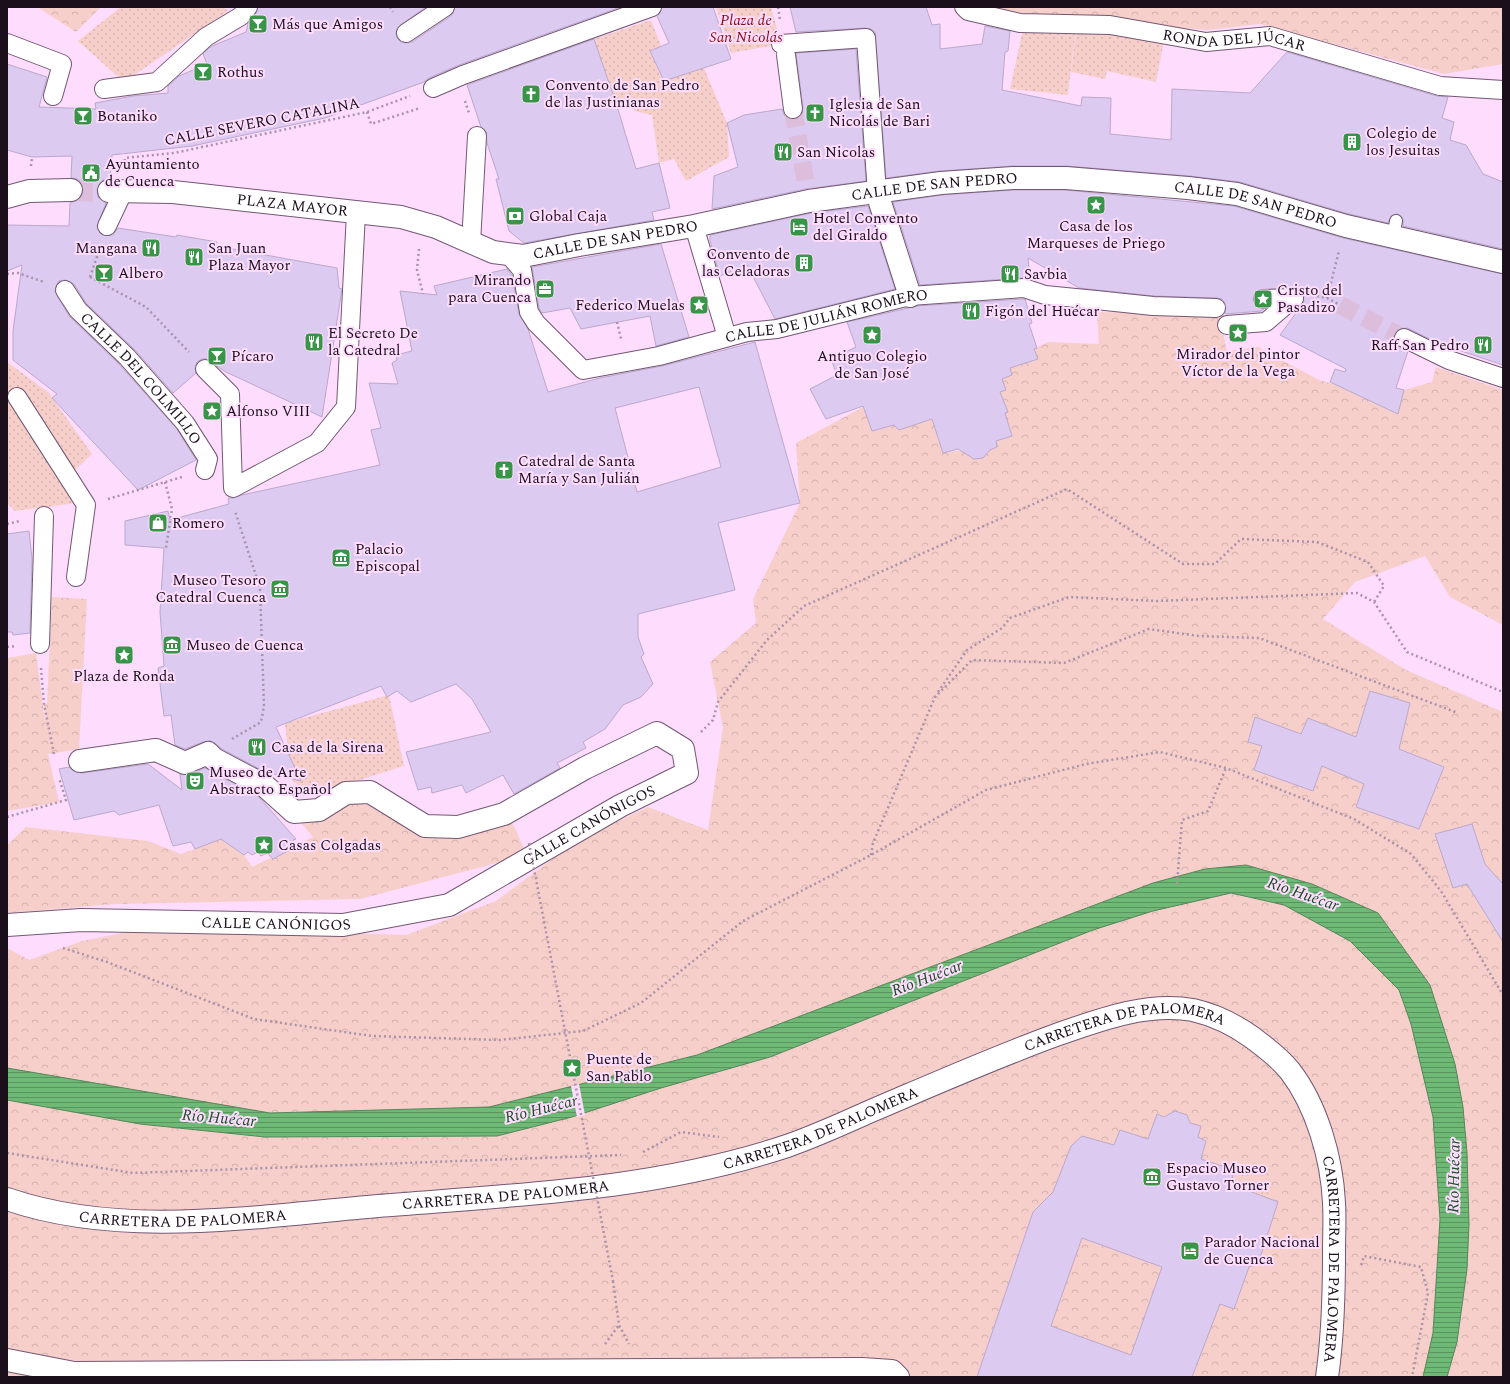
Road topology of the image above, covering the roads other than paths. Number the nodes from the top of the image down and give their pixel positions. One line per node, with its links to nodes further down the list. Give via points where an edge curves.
1 (248, 7): 8 (street, via 241,16 206,37 157,82)
2 (444, 7): 5 (street)
3 (652, 7): 7 (street)
4 (964, 7): 9 (street, RONDA DEL JÚCAR, via 968,11 1020,24 1110,25 1206,42 1270,36 1440,86)
5 (406, 33)
6 (7, 43): 10 (street, via 62,64)
7 (433, 88)
8 (104, 89)
9 (1503, 90)
10 (53, 96)
11 (793, 108): 15 (street, via 784,50 866,38)
12 (477, 136): 20 (street)
13 (71, 190): 16 (street, via 29,190)
14 (116, 191): 17 (street, PLAZA MAYOR, via 173,192); 18 (street)
15 (876, 193): 19 (street, CALLE DE SAN PEDRO, via 809,201); 22 (street, CALLE DE SAN PEDRO, via 941,183 1012,178 1066,178 1188,188 1237,194 1346,226 1394,229); 24 (street)
16 (7, 198)
17 (356, 213): 20 (street, PLAZA MAYOR, via 401,217 430,224); 30 (street, via 346,407 317,444 233,488 230,394)
18 (107, 226)
19 (694, 226): 21 (street, CALLE DE SAN PEDRO); 28 (street)
20 (471, 243): 21 (street, PLAZA MAYOR, via 493,252)
21 (515, 255): 28 (street, CALLE DE JULIÁN ROMERO, via 522,270 528,312 583,370 659,356)
22 (1503, 262)
23 (65, 290): 33 (street, CALLE DEL COLMILLO, via 78,310 127,357 185,424 208,459)
24 (910, 296): 26 (street, CALLE DE JULIÁN ROMERO, via 1024,288 1045,295 1153,306); 28 (street, CALLE DE JULIÁN ROMERO, via 777,329)
25 (1263, 299): 27 (street, via 1294,298 1266,322)
26 (1216, 308)
27 (1227, 325)
28 (727, 337)
29 (1404, 338): 31 (street, via 1449,360)
30 (206, 369)
31 (1503, 378)
32 (17, 397): 35 (street, via 86,505)
33 (205, 470)
34 (44, 516): 36 (street)
35 (76, 577)
36 (40, 644)
37 (80, 761): 38 (street, CALLE CANÓNIGOS, via 156,750 185,763 208,753 214,759 265,786 294,812 319,810 346,794 370,792 425,826 458,827 504,814 585,768 657,733 683,749 687,774 620,806 449,905 343,925 81,920)
38 (7, 925)
39 (7, 1199): 42 (street, CARRETERA DE PALOMERA, via 76,1216 172,1222 452,1201 620,1185 719,1166 789,1145 1030,1044 1111,1017 1154,1008 1190,1010 1210,1014 1226,1021 1275,1054 1292,1073 1317,1122 1331,1175 1334,1203 1334,1298)
40 (7, 1360): 41 (street, via 74,1372 862,1369 892,1371)
41 (898, 1377)
42 (1327, 1377)

